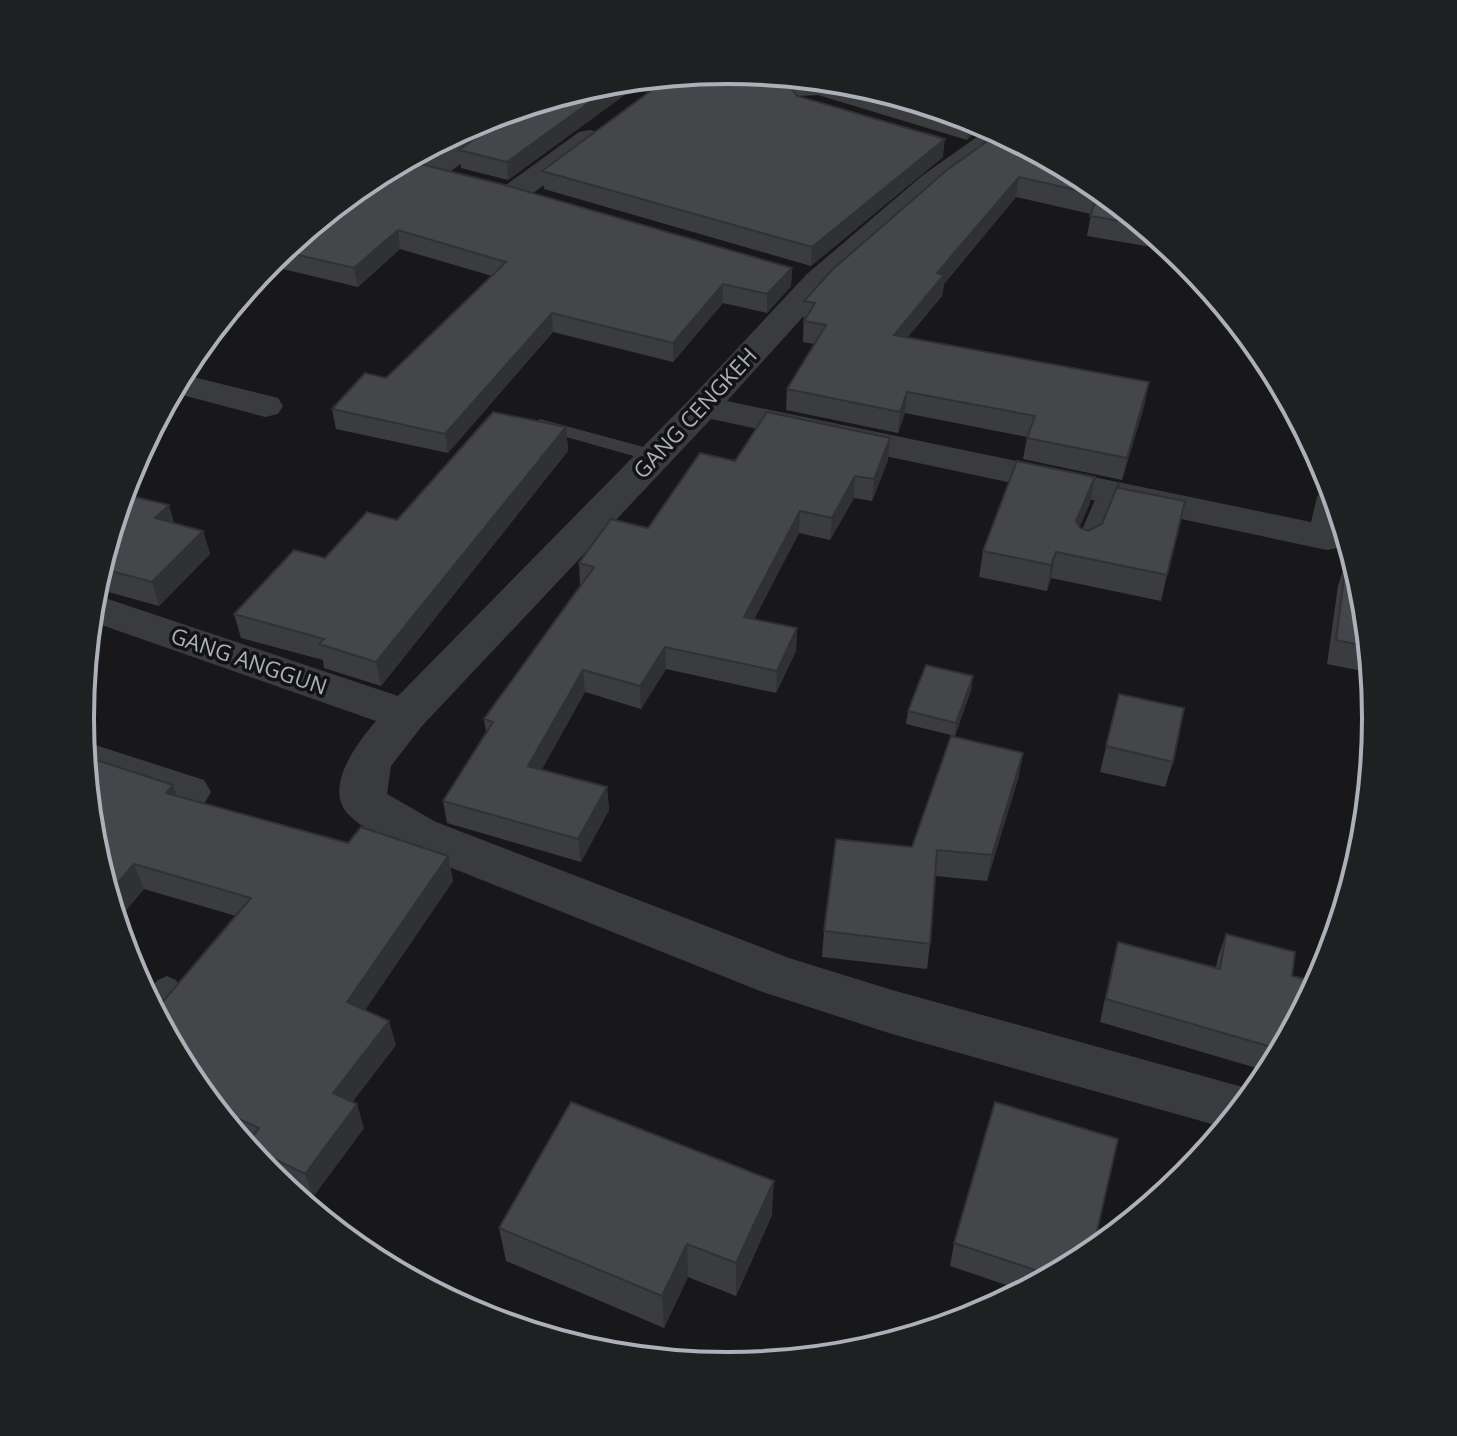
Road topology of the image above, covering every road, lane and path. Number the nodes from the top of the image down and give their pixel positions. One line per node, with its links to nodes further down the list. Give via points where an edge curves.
1 (616, 118): 6 (street)
2 (989, 140): 3 (street)
3 (937, 141)
4 (465, 142): 6 (street, via 419,170)
5 (993, 142): 10 (street, GANG CENGKEH, via 802,277)
6 (488, 187): 7 (street)
7 (544, 202)
8 (188, 386): 9 (street)
9 (265, 406)
10 (703, 407): 12 (street, GANG CENGKEH); 13 (street)
11 (523, 419): 12 (lane)
12 (655, 456): 17 (street, GANG CENGKEH)
13 (1107, 493): 14 (street); 15 (lane)
14 (1337, 540)
15 (1084, 548)
16 (104, 612): 17 (street, GANG ANGGUN)
17 (406, 715): 20 (street, GANG CENGKEH, via 370,760 362,790 365,803 419,835 778,976)
18 (96, 761): 19 (street)
19 (188, 792)
20 (1230, 1106)

